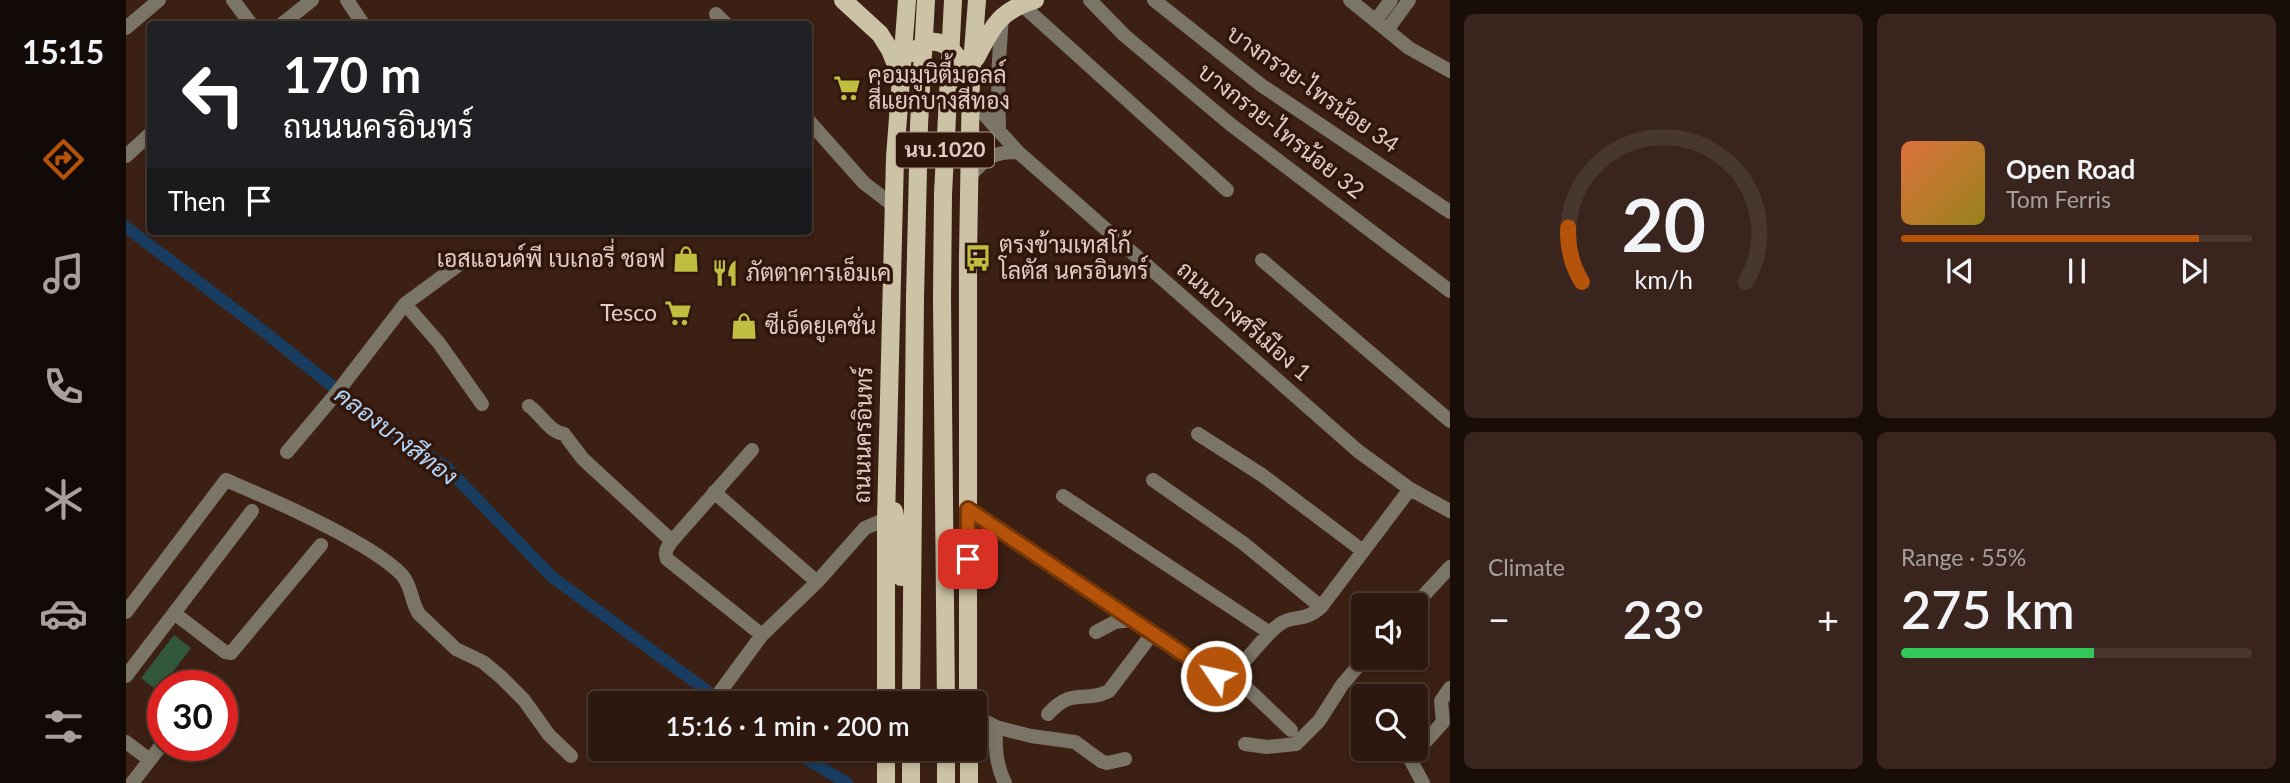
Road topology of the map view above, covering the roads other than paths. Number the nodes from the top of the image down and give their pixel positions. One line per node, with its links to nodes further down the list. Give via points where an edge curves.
1 (159, 0): 21 (street)
2 (233, 0): 17 (street)
3 (312, 0): 18 (street)
4 (347, 0): 19 (street)
5 (843, 0): 24 (main road, via 880,34)
6 (907, 0): 24 (main road, ถนนนครอินทร์ / นบ.1020)
7 (926, 0): 68 (main road, นบ.1020, bridge, via 919,125)
8 (953, 0): 76 (main road, นบ.1020, bridge, via 943,194)
9 (976, 0): 22 (main road, นบ.1020)
10 (1090, 0): 37 (street, บางกรวย-ไทรน้อย 32, via 1124,35 1230,124)
11 (1154, 0): 34 (street, บางกรวย-ไทรน้อย 34, via 1261,85)
12 (1350, 0): 20 (street)
13 (1391, 0): 20 (street)
14 (1409, 0): 20 (street)
15 (1028, 2): 16 (main road); 32 (street)
16 (1002, 15): 22 (main road, via 988,33); 27 (street)
17 (249, 21)
18 (286, 21)
19 (361, 21)
20 (1382, 25): 23 (street, via 1409,48)
21 (126, 28)
22 (972, 71): 24 (main road, via 945,44 933,41 922,43 913,52); 25 (main road, นบ.1020)
23 (1450, 71)
24 (901, 78): 33 (main road, ถนนนครอินทร์ / นบ.1020)
25 (971, 100): 27 (street, ถนนบางศรีเมือง 1); 31 (main road, นบ.1020)
26 (812, 124): 33 (street, via 864,183)
27 (999, 130): 29 (street, ถนนบางศรีเมือง 1)
28 (147, 137): 30 (street)
29 (1018, 152): 31 (street, via 996,153); 47 (street, ถนนบางศรีเมือง 1, via 1358,451)
30 (126, 156)
31 (970, 176): 50 (main road, นบ.1020)
32 (1227, 190)
33 (894, 206): 45 (main road, ถนนนครอินทร์ / นบ.1020)
34 (1450, 212)
35 (465, 260): 38 (street)
36 (1262, 260): 41 (street)
37 (1450, 291)
38 (405, 304): 39 (street); 44 (street)
39 (482, 404)
40 (529, 406): 54 (street, via 557,433 564,434 583,459)
41 (1450, 421)
42 (1198, 434): 56 (street, via 1262,475)
43 (752, 450): 48 (street)
44 (287, 452)
45 (887, 465): 53 (main road, ถนนนครอินทร์ / นบ.1020); 68 (main road, via 899,541 904,621)
46 (1153, 480): 60 (street, via 1243,543)
47 (1410, 489): 52 (street, ถนนบางศรีเมือง 1); 56 (street)
48 (714, 492): 54 (street); 58 (street)
49 (1063, 496): 65 (street)
50 (968, 509): 63 (street); 77 (main road, นบ.1020)
51 (252, 511): 62 (street)
52 (1450, 511)
53 (886, 519): 58 (street, via 865,528); 74 (main road, ถนนนครอินทร์ / นบ.1020)
54 (671, 541): 67 (street, via 667,559)
55 (321, 545): 62 (street, via 231,653)
56 (1363, 551): 60 (street)
57 (1450, 567): 59 (street)
58 (817, 582): 67 (street)
59 (1425, 593)
60 (1321, 607): 65 (street, via 1307,618 1280,623)
61 (126, 612): 84 (street, via 226,480 326,524 382,558 410,585 419,614 456,649 501,677)
62 (174, 613): 70 (street)
63 (1132, 620): 64 (street); 66 (street)
64 (1096, 632)
65 (1270, 633): 71 (street)
66 (1152, 634): 71 (street, via 1209,673); 78 (street, via 1109,691 1067,698)
67 (762, 635): 73 (street)
68 (910, 635): 75 (main road, นบ.1020)
69 (1355, 670): 83 (street, via 1319,721 1296,744)
70 (126, 676)
71 (1230, 676): 81 (street)
72 (1450, 688): 98 (street, via 1441,701 1443,722 1410,759)
73 (721, 691)
74 (886, 691)
75 (911, 691)
76 (946, 691)
77 (968, 691)
78 (1048, 714)
79 (987, 722): 80 (street)
80 (996, 727): 86 (street, via 1075,742 1107,763); 97 (street, via 995,747)
81 (1291, 730)
82 (126, 742): 85 (street)
83 (1245, 744)
84 (571, 756)
85 (147, 758)
86 (1125, 759)
87 (149, 761): 93 (street)
88 (886, 761): 92 (main road)
89 (911, 761): 94 (main road)
90 (946, 761): 95 (main road)
91 (969, 761): 96 (main road)
92 (886, 780)
93 (132, 783)
94 (911, 783)
95 (946, 783)
96 (969, 783)
97 (1005, 783)
98 (1423, 783)

